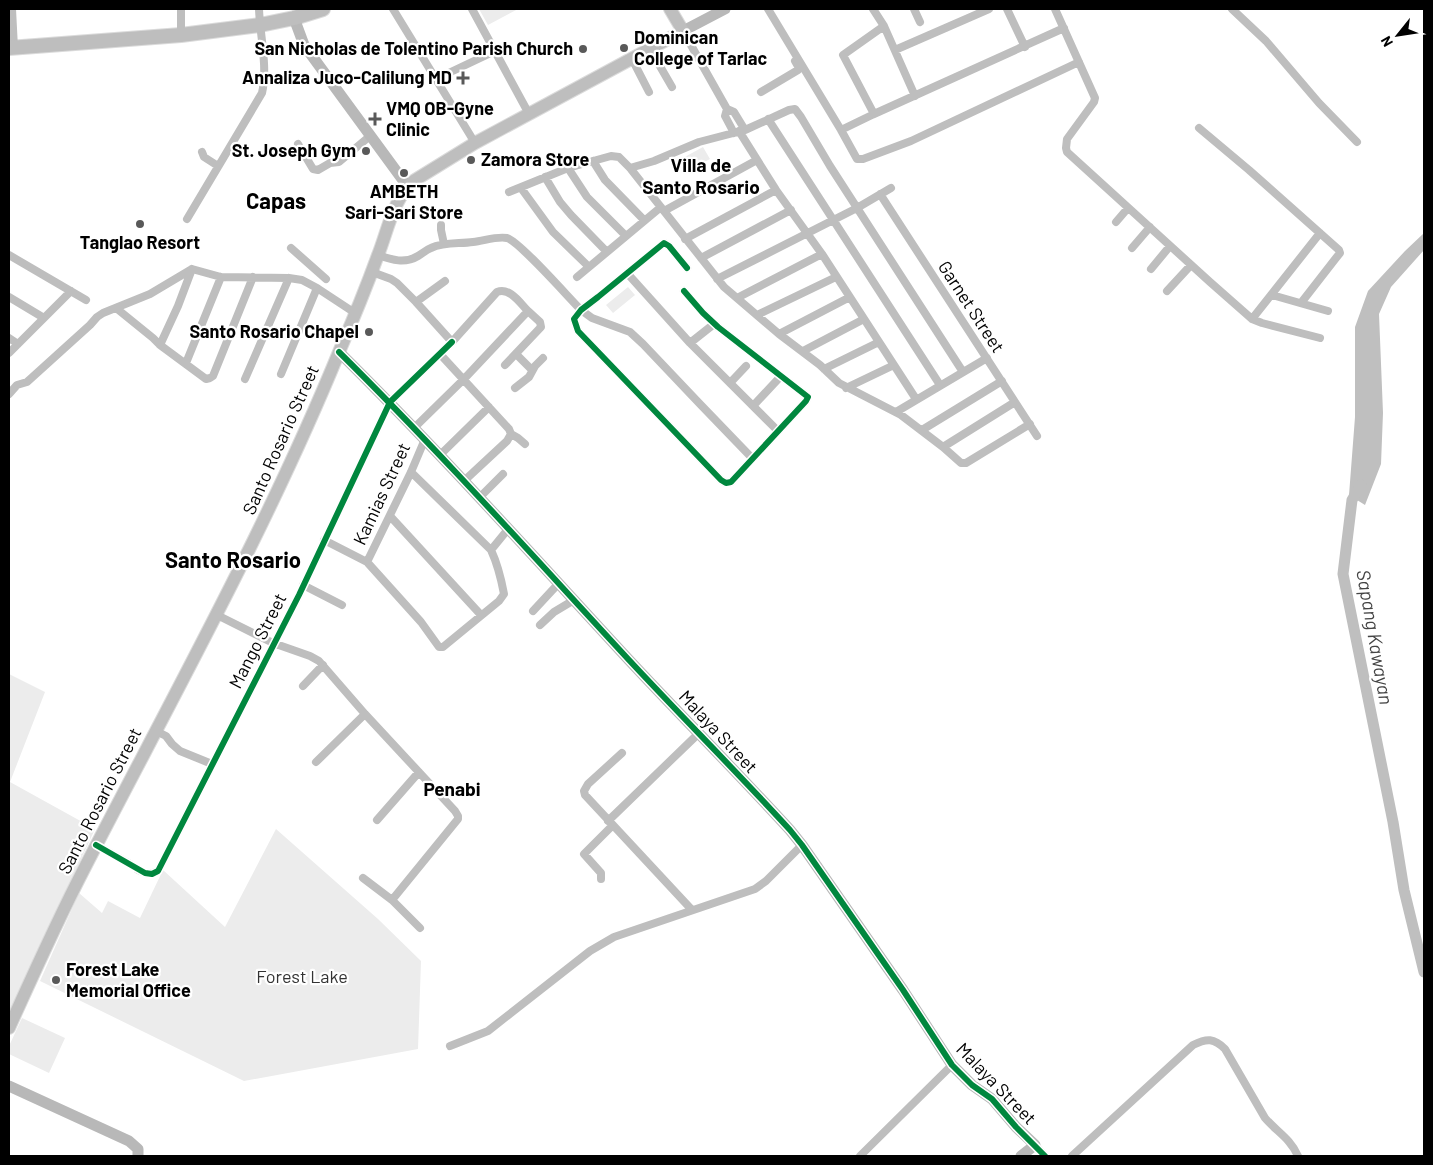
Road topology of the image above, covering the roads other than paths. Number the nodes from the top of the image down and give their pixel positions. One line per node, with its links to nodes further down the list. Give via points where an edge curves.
1 (12, 9): 24 (street)
2 (181, 9): 22 (street)
3 (259, 9): 18 (street)
4 (323, 9): 16 (highway)
5 (392, 9): 31 (street)
6 (472, 9): 27 (street)
7 (670, 9): 21 (main road)
8 (725, 9): 21 (street, Santo Rosario Street)
9 (768, 9): 28 (street)
10 (873, 9): 19 (street)
11 (914, 9): 17 (street)
12 (989, 9): 26 (street)
13 (1007, 9): 23 (street)
14 (1055, 9): 20 (street)
15 (1232, 9): 43 (street, via 1266,41)
16 (294, 18): 18 (highway); 42 (street, via 304,45)
17 (920, 22)
18 (260, 25): 22 (highway); 49 (street, via 264,64 262,93)
19 (884, 26): 26 (street); 37 (street, via 843,55)
20 (1064, 28): 23 (street); 30 (street)
21 (684, 31): 25 (main road, Santo Rosario Street); 41 (street, via 727,109 725,116)
22 (181, 35): 24 (highway)
23 (1025, 46): 35 (street)
24 (12, 48)
25 (650, 49): 29 (main road, Santo Rosario Street); 32 (street)
26 (895, 50): 35 (street)
27 (495, 51): 31 (street); 36 (street)
28 (796, 55): 34 (street, via 798,70); 40 (street)
29 (632, 59): 33 (street); 36 (main road, Santo Rosario Street)
30 (1079, 62): 40 (street, via 911,141 863,159 857,159); 60 (street, via 1095,98 1067,139 1066,148)
31 (436, 79): 44 (street)
32 (672, 87)
33 (649, 92)
34 (761, 92)
35 (915, 96): 37 (street)
36 (528, 114): 44 (main road, Santo Rosario Street)
37 (874, 114): 40 (street)
38 (768, 120): 41 (street); 59 (street, via 795,109); 64 (street)
39 (1199, 128): 70 (street)
40 (841, 130)
41 (739, 131): 47 (street); 51 (street)
42 (370, 136): 45 (street, via 339,162 318,170 314,169); 53 (street)
43 (1357, 142)
44 (475, 143): 53 (main road, Santo Rosario Street)
45 (298, 144)
46 (202, 152): 49 (street)
47 (757, 160): 56 (street); 61 (street)
48 (594, 161): 50 (street); 51 (street, via 615,155); 65 (street, via 605,180)
49 (218, 166): 63 (street)
50 (568, 168): 52 (street); 71 (street, via 587,197)
51 (630, 168): 61 (street)
52 (545, 177): 54 (street); 77 (street, via 560,202)
53 (408, 187): 80 (main road, Santo Rosario Street, via 397,205)
54 (521, 188): 57 (street); 83 (street, via 553,232)
55 (891, 188): 58 (street)
56 (776, 190): 62 (street); 72 (street)
57 (509, 192)
58 (880, 194): 59 (street); 133 (street, Garnet Street)
59 (857, 208): 64 (street); 140 (street)
60 (1128, 208): 66 (street); 68 (street)
61 (662, 209): 65 (street); 72 (street)
62 (791, 210): 69 (street); 81 (street)
63 (187, 218)
64 (833, 219): 69 (street); 147 (street)
65 (644, 220): 71 (street)
66 (1116, 222)
67 (442, 225): 73 (street)
68 (1150, 227): 74 (street); 76 (street)
69 (806, 233): 78 (street); 96 (street)
70 (1320, 233): 102 (street); 108 (street, via 1340,253)
71 (626, 236): 77 (street)
72 (686, 239): 81 (street)
73 (444, 244): 80 (street, via 406,261); 110 (street, via 508,238)
74 (1170, 246): 82 (street); 86 (street)
75 (291, 248): 95 (street)
76 (1132, 248)
77 (607, 252): 83 (street)
78 (822, 254): 92 (street); 105 (street)
79 (9, 255): 99 (street)
80 (378, 255): 88 (main road, Santo Rosario Street)
81 (701, 258): 96 (street)
82 (1191, 265): 101 (street); 117 (street)
83 (588, 266): 91 (street)
84 (687, 268): 89 (street, via 664,243)
85 (192, 269): 93 (street); 109 (street, via 150,294); 126 (street)
86 (1151, 269)
87 (329, 270): 95 (street)
88 (372, 272): 107 (street, via 391,279); 112 (main road, Santo Rosario Street)
89 (627, 273): 110 (street); 124 (street)
90 (253, 277): 93 (street); 94 (street); 134 (street, via 213,376 206,378)
91 (577, 277)
92 (836, 277): 104 (street); 114 (street)
93 (221, 278): 134 (street)
94 (289, 278): 98 (street); 143 (street)
95 (326, 279): 98 (street)
96 (717, 279): 105 (street)
97 (445, 281): 107 (street)
98 (320, 289): 112 (street); 141 (street)
99 (71, 291): 106 (street); 115 (street)
100 (684, 291): 118 (street)
101 (1167, 291)
102 (1272, 295): 108 (street); 117 (street)
103 (9, 297): 115 (street)
104 (850, 297): 116 (street); 119 (street)
105 (737, 298): 114 (street)
106 (86, 300)
107 (416, 302): 122 (street)
108 (1301, 303): 113 (street)
109 (116, 308): 126 (street); 150 (street, via 97,317 27,382 17,385)
110 (581, 310): 167 (street, via 592,318 630,332); 167 (street, via 574,319 578,331 721,480 731,482)
111 (528, 311): 122 (street, via 505,290 497,292); 131 (street, via 541,327); 144 (street)
112 (355, 312): 129 (main road, Santo Rosario Street)
113 (1328, 312)
114 (757, 316): 119 (street)
115 (44, 318): 125 (street)
116 (864, 319): 123 (street); 127 (street)
117 (1252, 319): 121 (street)
118 (714, 324): 124 (street); 142 (street)
119 (779, 334): 127 (street)
120 (9, 338): 125 (street)
121 (1320, 338)
122 (452, 342): 130 (street)
123 (879, 342): 136 (street); 138 (street)
124 (690, 343): 146 (street)
125 (18, 344): 128 (street)
126 (160, 345): 134 (street)
127 (803, 351): 138 (street)
128 (9, 352)
129 (339, 352): 152 (street, Malaya Street); 182 (main road, Santo Rosario Street, via 288,469)
130 (440, 354): 144 (street); 152 (street)
131 (516, 354): 135 (street); 139 (street)
132 (543, 358): 139 (street)
133 (987, 358): 140 (street); 145 (street, Garnet Street)
134 (186, 363)
135 (505, 365)
136 (894, 365): 149 (street); 151 (street)
137 (746, 366): 146 (street)
138 (824, 369): 149 (street)
139 (532, 370): 148 (street)
140 (963, 372): 147 (street)
141 (281, 374)
142 (781, 376): 154 (street); 160 (street, via 806,394 808,399)
143 (245, 379)
144 (464, 380): 155 (street); 158 (street)
145 (1002, 381): 153 (street, Garnet Street); 159 (street)
146 (730, 383): 154 (street)
147 (940, 385): 151 (street)
148 (515, 388)
149 (846, 388): 156 (street)
150 (9, 394)
151 (916, 400): 156 (street)
152 (390, 402): 158 (street, Malaya Street); 174 (street, Mango Street)
153 (1015, 402): 157 (street, Garnet Street); 165 (street)
154 (753, 406): 160 (street)
155 (489, 407): 161 (street); 166 (street)
156 (896, 412): 159 (street)
157 (1030, 424): 162 (street, Garnet Street); 165 (street, via 966,464)
158 (414, 428): 163 (street, Malaya Street)
159 (922, 430): 165 (street)
160 (778, 431): 167 (street)
161 (511, 434): 164 (street); 170 (street)
162 (1037, 436)
163 (425, 439): 166 (street, Malaya Street); 168 (street, Kamias Street)
164 (525, 444)
165 (943, 447)
166 (440, 454): 170 (street, Malaya Street)
167 (752, 458)
168 (411, 472): 172 (street, Kamias Street); 175 (street)
169 (503, 474): 171 (street)
170 (465, 480): 171 (street, Malaya Street)
171 (480, 497): 173 (street, Malaya Street)
172 (390, 516): 176 (street, Kamias Street); 183 (street)
173 (509, 528): 175 (street); 177 (street, Malaya Street)
174 (324, 540): 176 (street); 178 (street, Mango Street)
175 (491, 550): 183 (street, via 504,594)
176 (367, 562): 183 (street, via 439,646 443,647)
177 (559, 583): 179 (street, Malaya Street); 181 (street)
178 (304, 585): 180 (street); 185 (street, Mango Street)
179 (574, 600): 184 (street); 190 (street, Malaya Street)
180 (342, 605)
181 (533, 611)
182 (217, 615): 185 (street); 189 (main road, Santo Rosario Street)
183 (480, 615)
184 (540, 624)
185 (273, 643): 186 (street, via 310,656); 193 (street, Mango Street)
186 (323, 665): 187 (street); 188 (street)
187 (303, 686)
188 (365, 714): 192 (street); 194 (street)
189 (156, 731): 193 (street, via 166,736 180,751); 198 (main road, Santo Rosario Street)
190 (698, 734): 196 (street); 197 (street, Malaya Street)
191 (622, 753): 196 (street, via 584,791 588,800)
192 (316, 762)
193 (212, 764): 200 (street, Mango Street, via 158,871 152,874)
194 (419, 772): 195 (street); 203 (street, via 450,805 458,819)
195 (377, 820)
196 (610, 823): 202 (street, via 584,854 601,873); 204 (street)
197 (802, 845): 204 (street, via 755,889); 208 (street, Malaya Street)
198 (96, 846): 199 (street); 206 (main road, Santo Rosario Street)
199 (130, 864)
200 (138, 870)
201 (363, 878): 203 (street)
202 (602, 879)
203 (392, 900): 205 (street)
204 (692, 910): 207 (street, via 614,937 590,951 488,1032)
205 (420, 928)
206 (9, 1028)
207 (450, 1046)
208 (952, 1066): 210 (street, Malaya Street, via 992,1100); 212 (street)
209 (9, 1086): 211 (street, via 129,1141 138,1149)
210 (1036, 1145): 213 (street); 214 (street, Malaya Street)
211 (138, 1156)
212 (860, 1156)
213 (1021, 1156)
214 (1045, 1156)
215 (1072, 1156): 216 (street, via 1193,1045 1209,1040 1218,1042 1225,1049 1265,1118 1283,1134)
216 (1298, 1156)

